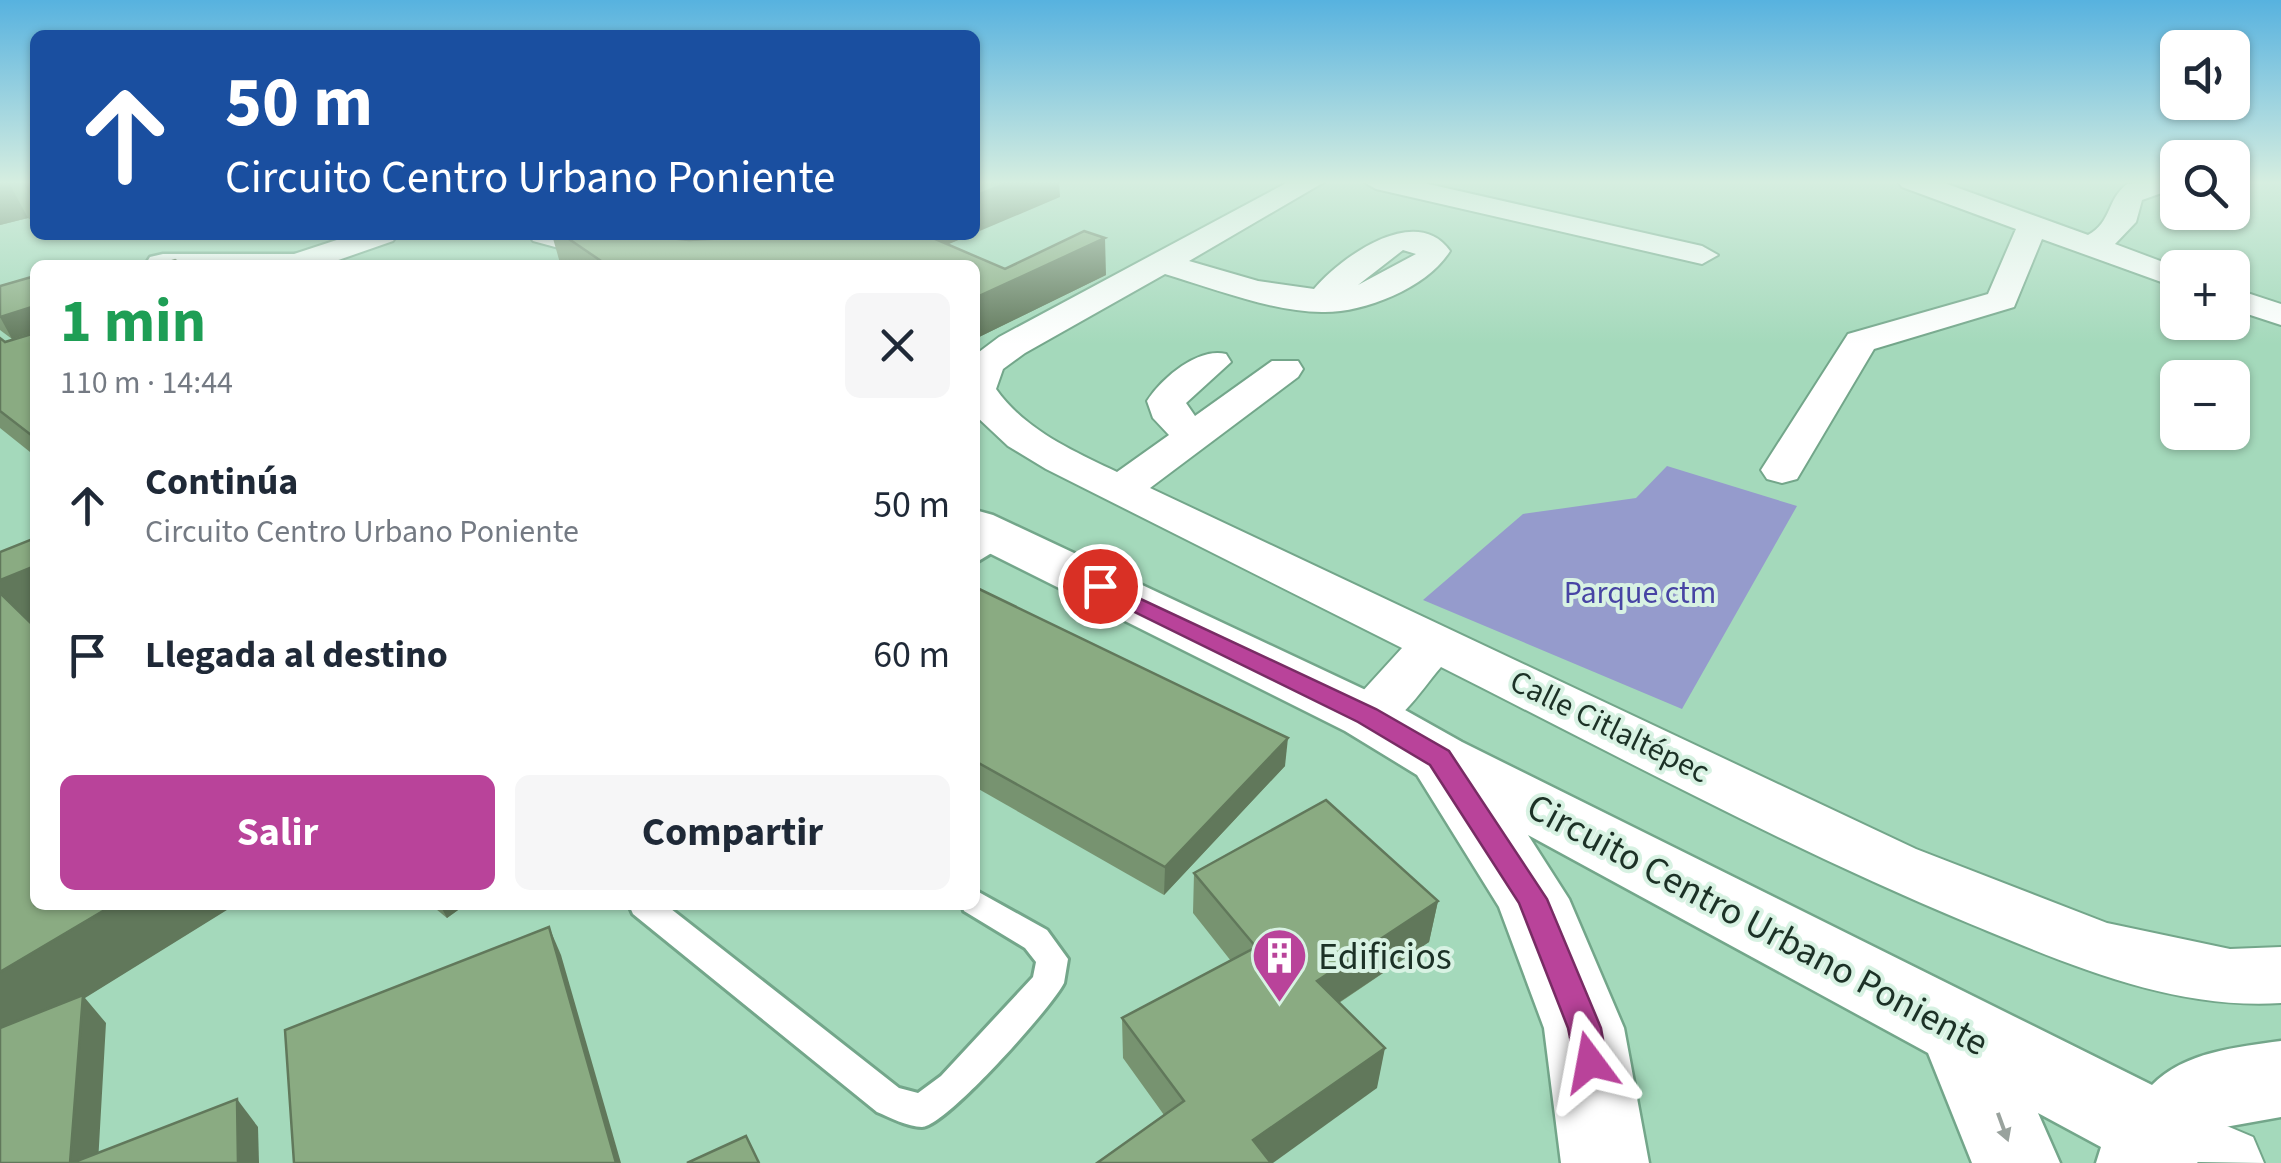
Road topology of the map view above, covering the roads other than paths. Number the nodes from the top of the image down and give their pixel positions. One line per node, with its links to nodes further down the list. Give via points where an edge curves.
1 (1213, 235): 13 (street)
2 (1614, 235): 10 (street)
3 (2029, 235): 23 (street, via 2002,300 1861,342)
4 (2066, 235): 9 (street)
5 (2111, 235): 9 (street)
6 (370, 240): 11 (street)
7 (521, 240): 8 (street, via 527,252)
8 (561, 244): 12 (street)
9 (2090, 245): 14 (street)
10 (1702, 255)
11 (320, 260)
12 (638, 260)
13 (1162, 263): 15 (street); 20 (street, Calle Citlaltépec, via 1012,345 986,364)
14 (2160, 271)
15 (1322, 302)
16 (2250, 304): 17 (street)
17 (2281, 315)
18 (1213, 362): 22 (street, via 1166,401)
19 (1285, 369): 22 (street)
20 (980, 384)
21 (980, 394): 24 (street, Calle Citlaltépec, via 1017,436)
22 (1195, 438): 24 (street)
23 (1782, 470)
24 (1120, 490): 26 (street, Calle Citlaltépec)
25 (983, 540): 27 (street, Circuito Centro Urbano Poniente)
26 (1437, 641): 27 (street); 31 (street, Calle Citlaltépec, via 1894,866 2101,949 2230,978)
27 (1367, 716): 28 (street, Circuito Centro Urbano Poniente)
28 (1439, 758): 32 (street, Circuito Centro Urbano Poniente); 35 (street, via 1540,917 1584,1028)
29 (980, 905): 30 (lane, via 1036,939 1052,959 1048,983 922,1112 889,1101)
30 (646, 910)
31 (2281, 974)
32 (1958, 1028): 34 (street, Circuito Centro Urbano Poniente); 36 (street, one-way to 36)
33 (2281, 1079): 34 (street, via 2196,1098)
34 (2176, 1154)
35 (1605, 1163)
36 (2016, 1163)

